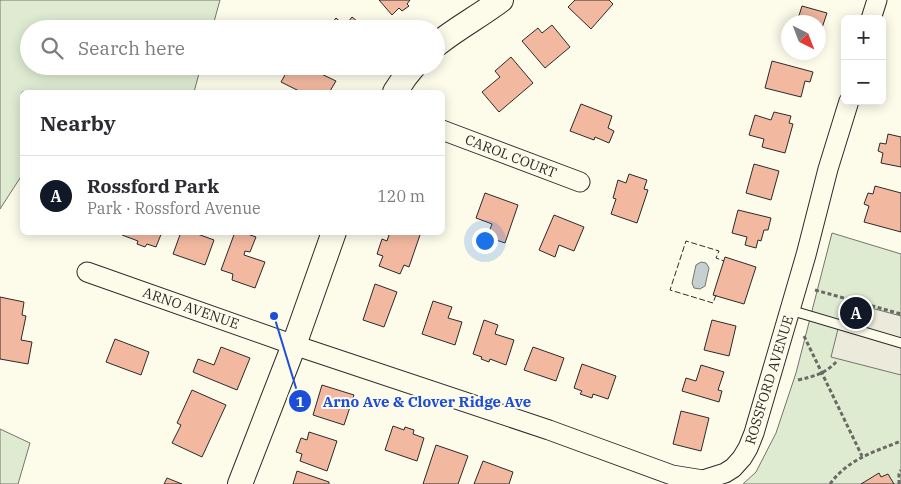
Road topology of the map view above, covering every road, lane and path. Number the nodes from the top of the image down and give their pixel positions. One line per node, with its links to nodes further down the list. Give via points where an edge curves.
1 (501, 0): 4 (street)
2 (877, 0): 3 (street)
3 (872, 15)
4 (445, 37)
5 (406, 75): 6 (street)
6 (396, 90)
7 (848, 105): 13 (street, ROSSFORD AVENUE)
8 (445, 131): 9 (street, CAROL COURT)
9 (580, 182)
10 (333, 235): 17 (street)
11 (86, 272): 17 (street, ARNO AVENUE)
12 (814, 290): 14 (path)
13 (790, 310): 16 (lane); 17 (street, ROSSFORD AVENUE, via 748,448 733,468 703,480 672,475 549,430)
14 (901, 314)
15 (804, 335): 19 (path)
16 (901, 343)
17 (294, 345): 24 (street)
18 (837, 361): 19 (path)
19 (822, 373): 20 (path); 22 (path)
20 (798, 380)
21 (901, 441): 22 (path)
22 (862, 456): 25 (path, via 837,474)
23 (901, 470): 26 (path)
24 (240, 484)
25 (830, 484)
26 (899, 484)

